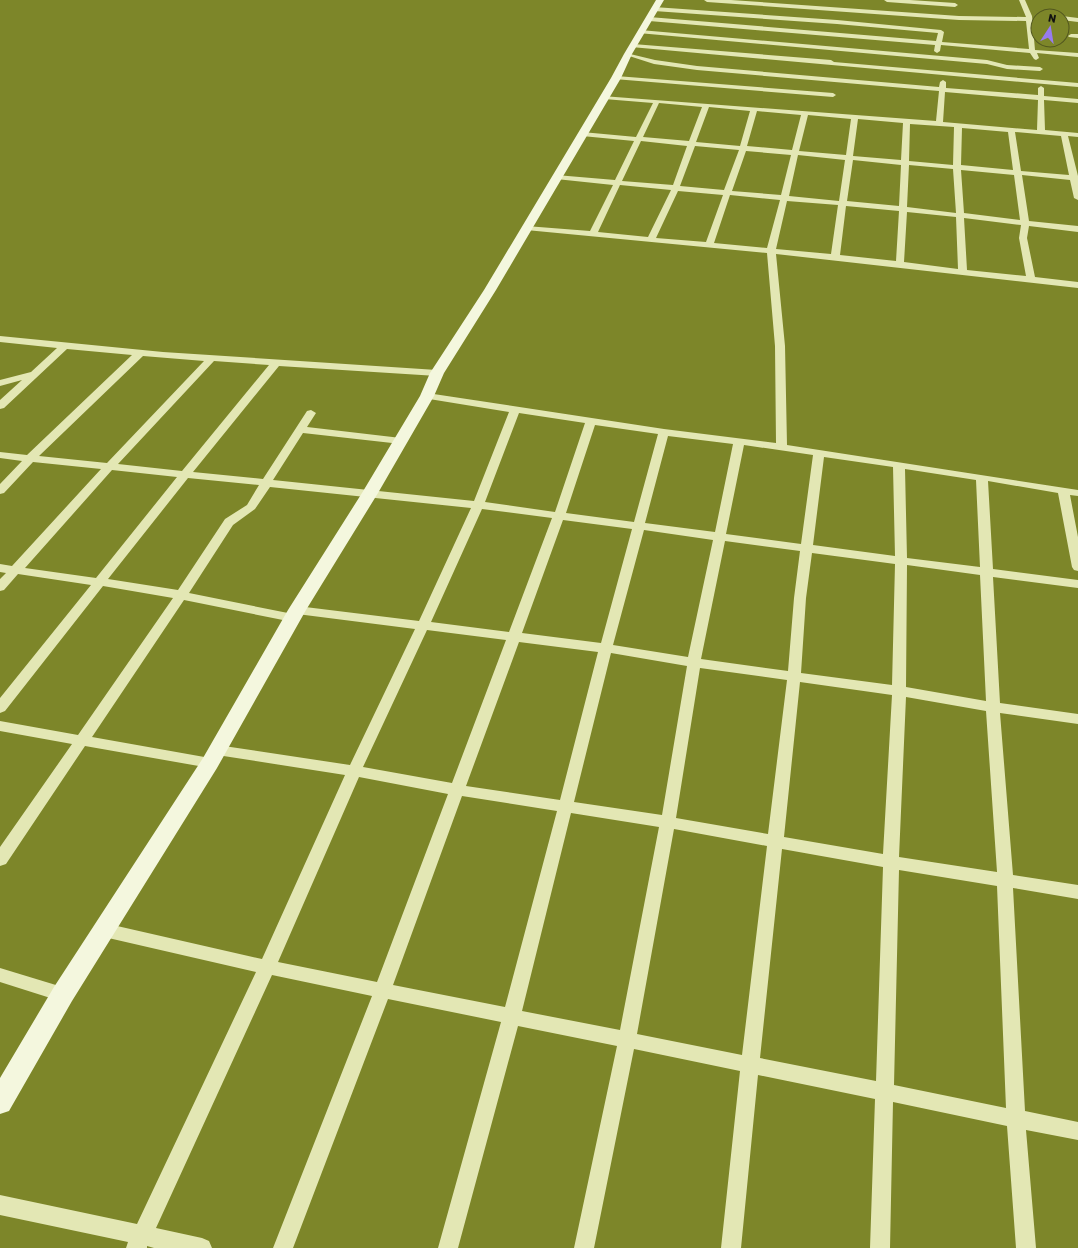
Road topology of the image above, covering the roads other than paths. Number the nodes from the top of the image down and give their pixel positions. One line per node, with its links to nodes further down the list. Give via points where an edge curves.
1 (707, 0): 5 (street)
2 (887, 0): 4 (street)
3 (1022, 0): 9 (street)
4 (954, 2): 10 (street)
5 (753, 3): 6 (street); 7 (street)
6 (839, 7): 8 (street); 11 (street)
7 (749, 16): 11 (street); 12 (street); 13 (street)
8 (943, 16): 10 (street); 14 (street)
9 (1029, 17): 10 (street); 21 (street)
10 (959, 18)
11 (836, 22): 14 (street); 15 (street)
12 (644, 27): 13 (street); 18 (street); 28 (street); 30 (street); 30 (street, via 661,63)
13 (746, 28): 15 (street); 18 (street)
14 (942, 32): 19 (street)
15 (835, 35): 19 (street); 20 (street)
16 (1071, 36): 17 (street)
17 (1078, 36)
18 (740, 41): 20 (street); 30 (street)
19 (939, 44): 21 (street); 23 (street)
20 (833, 49): 23 (street); 25 (street)
21 (1032, 51): 22 (street); 26 (street)
22 (1078, 55)
23 (936, 57): 24 (street)
24 (945, 58): 26 (street); 27 (street)
25 (831, 63): 27 (street); 29 (street); 30 (street)
26 (1040, 69): 31 (street)
27 (945, 74): 31 (street); 33 (street)
28 (616, 78): 30 (street); 34 (street)
29 (832, 79): 30 (street); 33 (street); 38 (street)
30 (721, 81): 36 (street); 38 (street); 39 (street); 51 (street)
31 (1042, 82): 32 (street); 35 (street)
32 (1078, 85)
33 (942, 89): 35 (street); 43 (street)
34 (604, 97): 36 (street); 47 (street)
35 (1041, 97): 37 (street); 46 (street)
36 (657, 101): 50 (street)
37 (1078, 101)
38 (836, 105): 40 (street); 41 (street)
39 (754, 109): 40 (street); 52 (street)
40 (805, 113): 53 (street)
41 (855, 117): 42 (street); 54 (street)
42 (907, 121): 43 (street); 55 (street)
43 (939, 124): 44 (street)
44 (958, 125): 45 (street); 56 (street)
45 (1011, 130): 46 (street); 57 (street)
46 (1041, 132): 48 (street)
47 (582, 134): 50 (street); 58 (street)
48 (1064, 134): 49 (street); 59 (street)
49 (1078, 135)
50 (639, 138): 51 (street); 60 (street)
51 (691, 143): 52 (street); 61 (street)
52 (743, 148): 53 (street); 62 (street)
53 (794, 152): 54 (street); 63 (street)
54 (850, 156): 55 (street); 65 (street)
55 (905, 162): 56 (street); 66 (street)
56 (957, 167): 57 (street); 67 (street)
57 (1017, 172): 59 (street); 68 (street)
58 (556, 177): 60 (street); 69 (street)
59 (1076, 177): 64 (street)
60 (617, 182): 61 (street); 71 (street)
61 (676, 187): 62 (street); 72 (street)
62 (728, 192): 63 (street); 73 (street)
63 (784, 198): 65 (street); 74 (street)
64 (1078, 198)
65 (842, 203): 66 (street); 75 (street)
66 (903, 209): 67 (street); 76 (street)
67 (960, 215): 68 (street); 77 (street)
68 (1025, 223): 70 (street); 78 (street, via 1023,238)
69 (526, 228): 71 (street); 85 (street)
70 (1078, 229)
71 (593, 233): 72 (street)
72 (651, 239): 73 (street)
73 (709, 245): 74 (street)
74 (771, 251): 75 (street); 97 (street, via 780,346)
75 (835, 257): 76 (street)
76 (900, 265): 77 (street)
77 (963, 272): 78 (street)
78 (1030, 279): 79 (street)
79 (1078, 285)
80 (0, 339): 81 (street)
81 (65, 346): 82 (street); 86 (street)
82 (140, 353): 83 (street); 100 (street)
83 (212, 358): 84 (street); 102 (street)
84 (277, 362): 85 (street); 103 (street)
85 (437, 373): 88 (street)
86 (33, 375): 87 (street); 89 (street)
87 (0, 383)
88 (427, 396): 90 (street); 95 (street)
89 (0, 406)
90 (515, 409): 92 (street); 110 (street)
91 (311, 413): 93 (street)
92 (591, 421): 94 (street); 111 (street)
93 (300, 429): 95 (street); 105 (street)
94 (664, 432): 96 (street); 112 (street)
95 (401, 442): 108 (street)
96 (739, 442): 97 (street); 113 (street)
97 (782, 448): 98 (street)
98 (819, 454): 101 (street); 114 (street)
99 (0, 455): 100 (street)
100 (30, 458): 102 (street); 106 (street)
101 (899, 465): 104 (street); 115 (street)
102 (110, 466): 103 (street); 118 (street)
103 (184, 474): 105 (street); 120 (street)
104 (982, 477): 107 (street); 119 (street)
105 (266, 482): 108 (street); 123 (street, via 251,507 229,522)
106 (0, 491)
107 (1063, 491): 109 (street); 117 (street)
108 (370, 493): 110 (street); 124 (street)
109 (1078, 493)
110 (478, 505): 111 (street); 125 (street)
111 (559, 516): 112 (street); 126 (street)
112 (639, 526): 113 (street); 127 (street)
113 (721, 536): 114 (street); 128 (street)
114 (806, 547): 115 (street); 129 (street)
115 (901, 560): 119 (street); 130 (street)
116 (0, 568): 118 (street)
117 (1078, 568)
118 (15, 570): 120 (street); 122 (street)
119 (987, 572): 121 (street); 131 (street)
120 (100, 582): 123 (street); 132 (street)
121 (1078, 584)
122 (0, 587)
123 (181, 595): 124 (street); 135 (street)
124 (295, 614): 125 (street); 136 (street)
125 (423, 625): 126 (street); 137 (street)
126 (514, 638): 127 (street); 138 (street)
127 (606, 648): 128 (street); 139 (street)
128 (694, 663): 129 (street); 140 (street)
129 (794, 676): 130 (street); 141 (street)
130 (899, 691): 131 (street); 143 (street)
131 (993, 707): 133 (street); 144 (street)
132 (0, 708)
133 (1078, 719)
134 (0, 726): 135 (street)
135 (81, 741): 136 (street); 142 (street)
136 (213, 756): 137 (street); 146 (street)
137 (354, 771): 138 (street); 147 (street)
138 (457, 790): 139 (street); 149 (street)
139 (566, 807): 140 (street); 151 (street)
140 (668, 822): 141 (street); 152 (street)
141 (775, 842): 143 (street); 153 (street)
142 (0, 860)
143 (891, 862): 144 (street); 154 (street)
144 (1005, 879): 145 (street); 156 (street)
145 (1078, 892)
146 (104, 930): 147 (street); 150 (street)
147 (267, 967): 149 (street); 159 (street)
148 (0, 975): 150 (street)
149 (383, 990): 151 (street); 161 (street)
150 (64, 994): 155 (street)
151 (512, 1016): 152 (street); 162 (street)
152 (628, 1039): 153 (street); 163 (street)
153 (750, 1064): 154 (street); 164 (street)
154 (884, 1092): 156 (street); 165 (street)
155 (0, 1102)
156 (1016, 1118): 157 (street); 166 (street)
157 (1078, 1131)
158 (0, 1205): 159 (street)
159 (139, 1242): 160 (street)
160 (202, 1248)
161 (284, 1248)
162 (448, 1248)
163 (584, 1248)
164 (731, 1248)
165 (880, 1248)
166 (1026, 1248)

